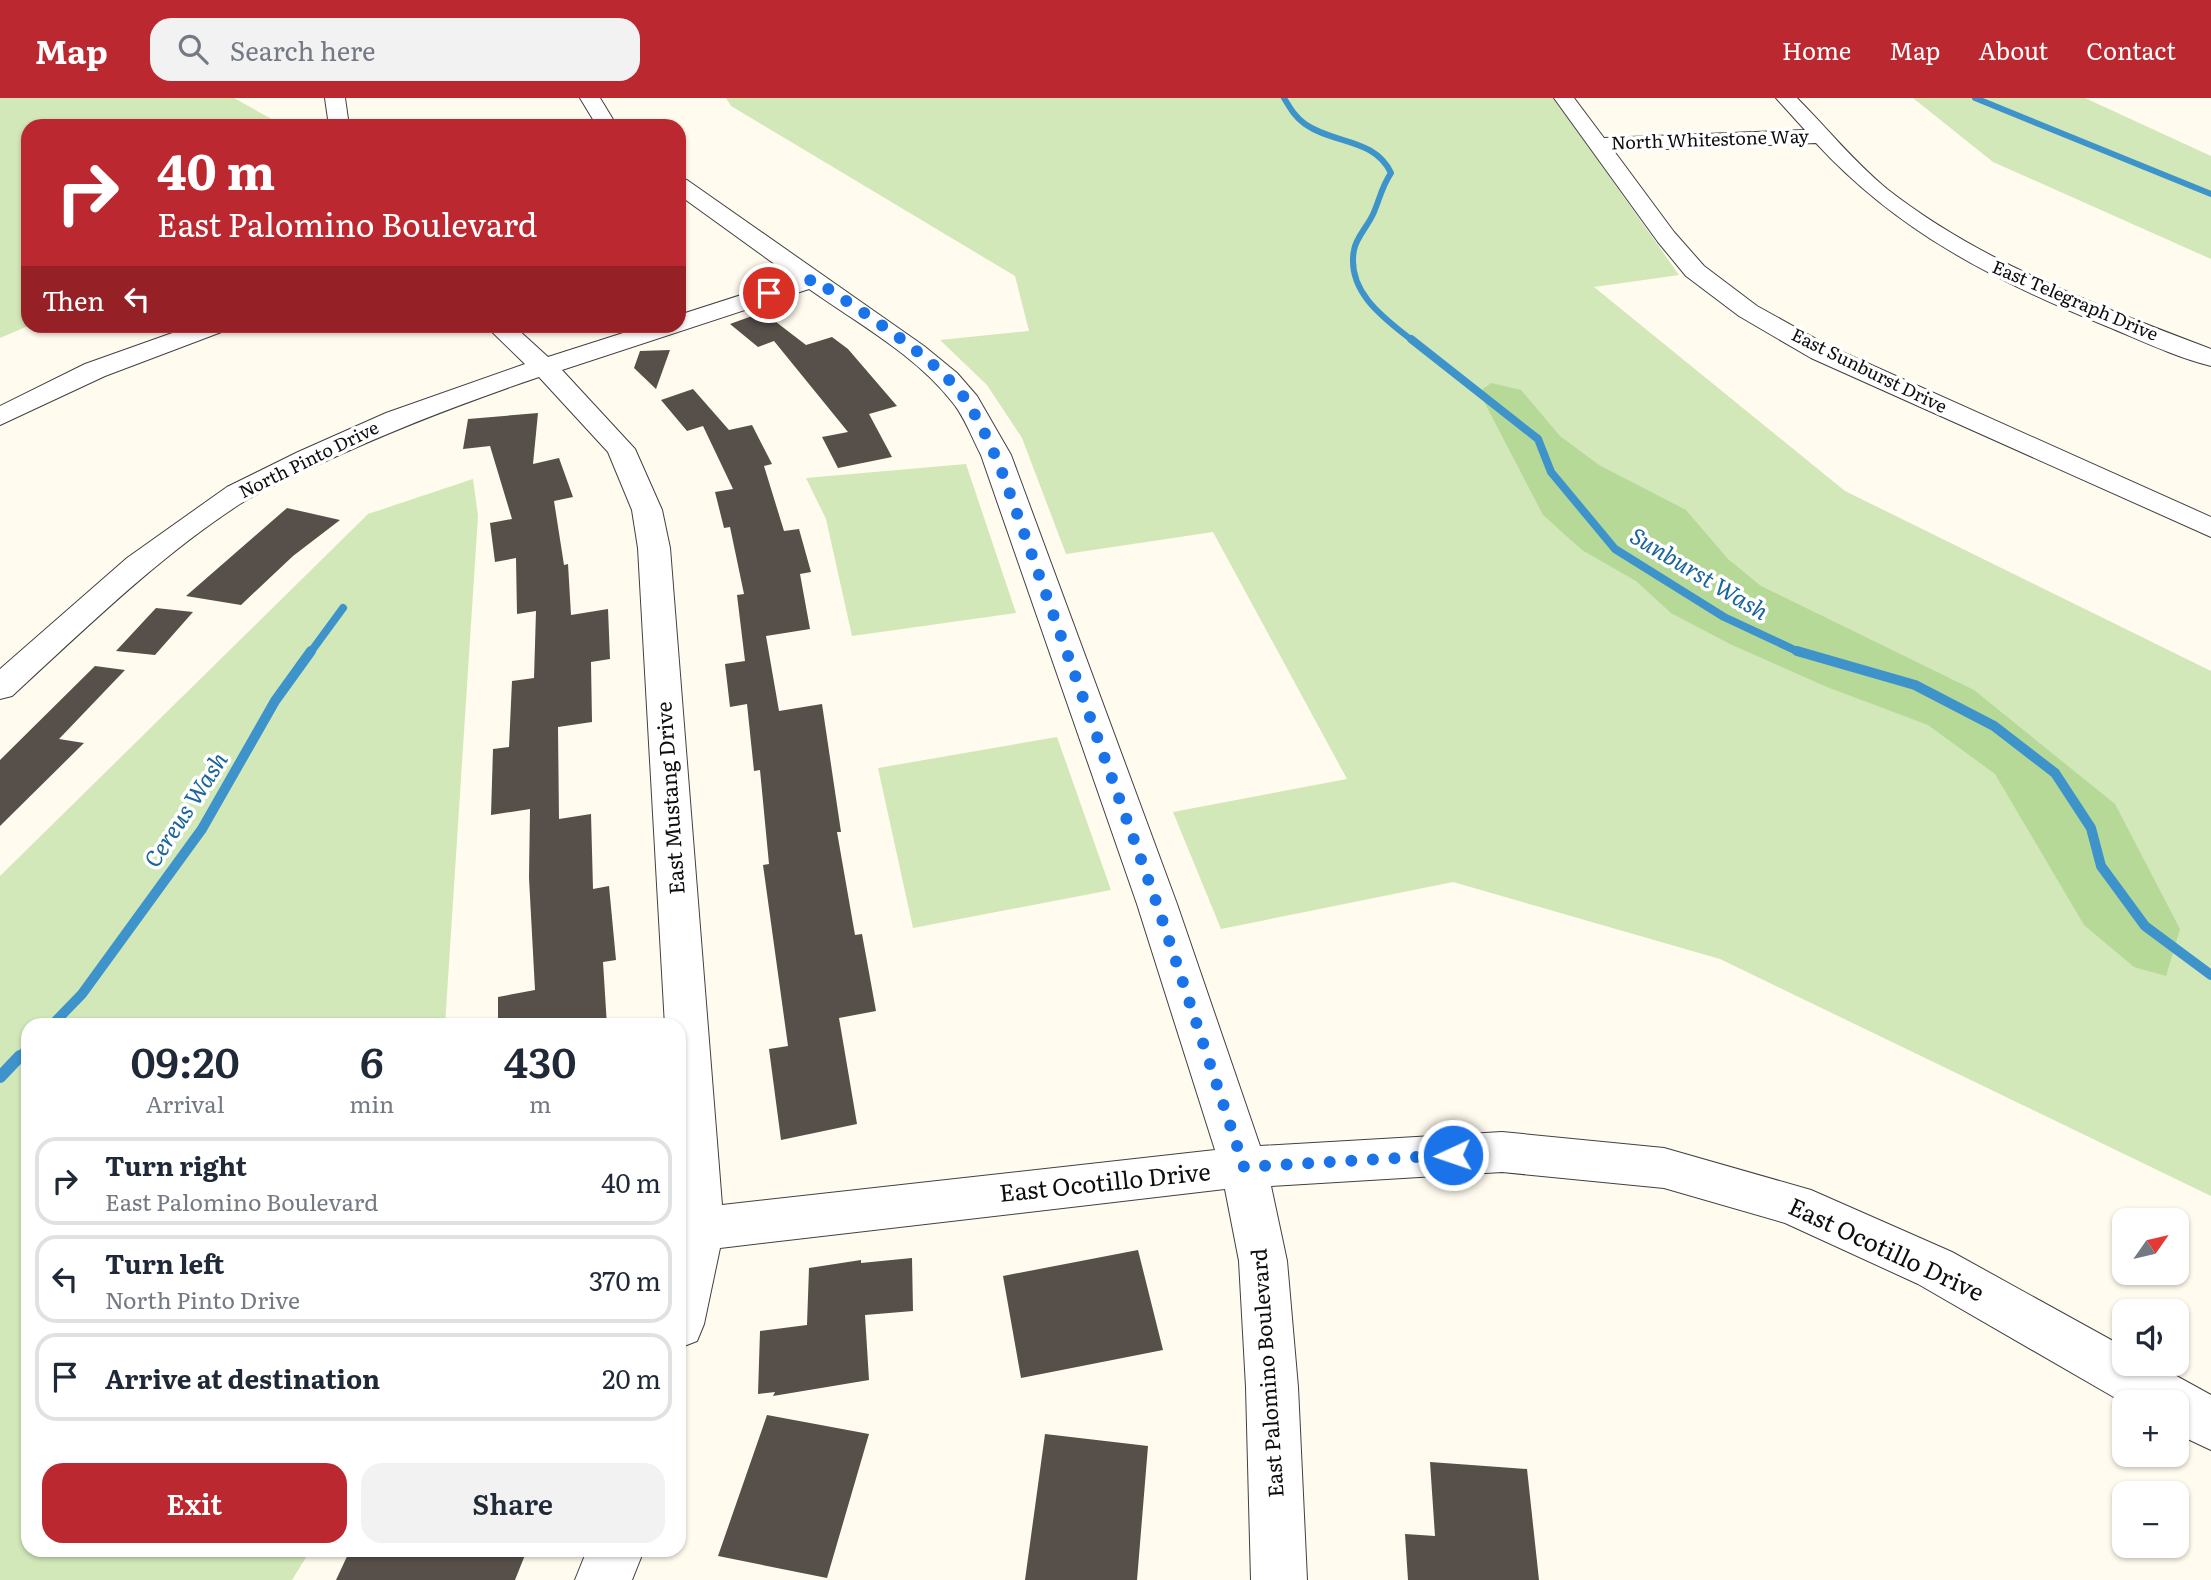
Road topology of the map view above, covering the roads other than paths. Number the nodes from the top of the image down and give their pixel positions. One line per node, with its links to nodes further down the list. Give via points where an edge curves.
1 (335, 98): 5 (street)
2 (590, 98): 6 (street)
3 (1564, 98): 8 (street, East Sunburst Drive)
4 (1786, 98): 7 (street, East Telegraph Drive)
5 (338, 119)
6 (603, 119)
7 (1822, 136): 8 (street, North Whitestone Way); 15 (street, East Telegraph Drive, via 1878,192 1923,226 1988,264)
8 (1597, 145): 18 (street, East Sunburst Drive, via 1695,271 1748,311 1820,352)
9 (686, 191): 10 (street, East Palomino Boulevard)
10 (814, 279): 11 (street); 22 (street, East Palomino Boulevard, via 947,379 967,402 996,455 1157,904)
11 (686, 321)
12 (196, 333): 17 (street, via 95,370)
13 (507, 333): 16 (street, East Mustang Drive)
14 (648, 333): 16 (street, North Pinto Drive)
15 (2211, 358)
16 (544, 367): 19 (street, North Pinto Drive, via 419,409 325,449 230,498 114,586); 20 (street, East Mustang Drive, via 621,449 647,510 654,548)
17 (0, 417)
18 (2211, 528)
19 (0, 688)
20 (686, 1018)
21 (686, 1022): 23 (street, East Mustang Drive)
22 (1244, 1167): 23 (street, East Ocotillo Drive); 25 (street, East Ocotillo Drive, via 1502,1152 1664,1168 1794,1205 1935,1268); 30 (street, East Palomino Boulevard, via 1263,1261)
23 (700, 1229): 24 (street, East Mustang Drive)
24 (686, 1292)
25 (2151, 1390)
26 (2189, 1412): 27 (street)
27 (2211, 1424)
28 (612, 1557): 29 (street)
29 (603, 1580)
30 (1279, 1580)

